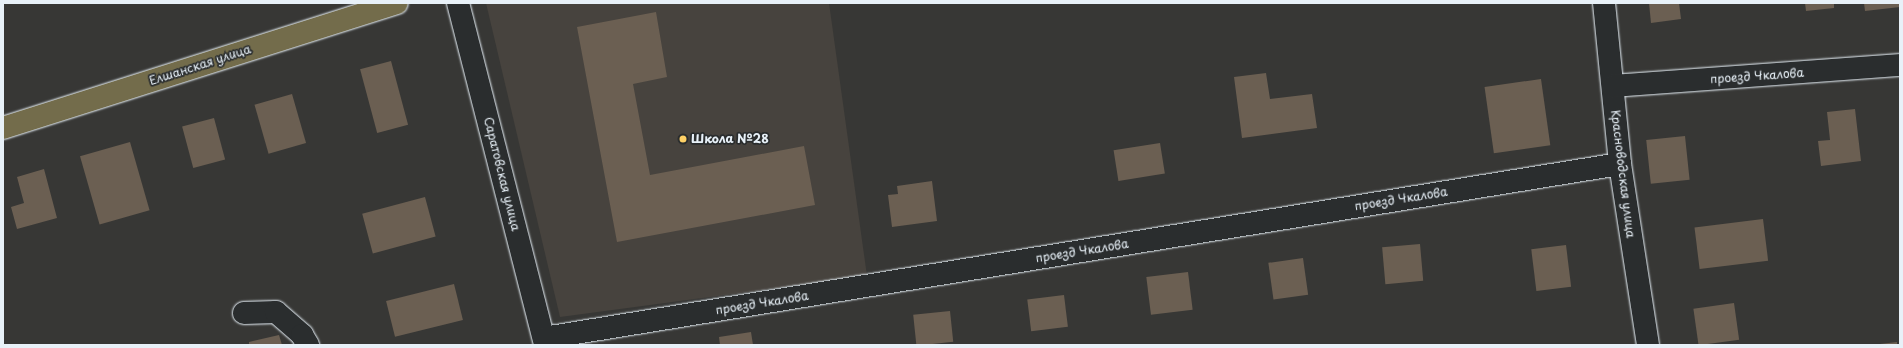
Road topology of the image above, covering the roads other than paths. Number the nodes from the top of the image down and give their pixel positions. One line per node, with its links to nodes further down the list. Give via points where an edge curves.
1 (397, 3): 6 (main road, Елшанская улица)
2 (458, 3): 9 (street, Саратовская улица)
3 (1604, 3): 5 (street, Красноводская улица)
4 (1900, 65): 5 (street, проезд Чкалова)
5 (1613, 86): 7 (street, Красноводская улица)
6 (3, 128)
7 (1620, 164): 9 (street, проезд Чкалова); 11 (street, Красноводская улица)
8 (244, 313): 10 (street, via 276,312 302,335)
9 (544, 341)
10 (308, 345)
11 (1648, 345)

